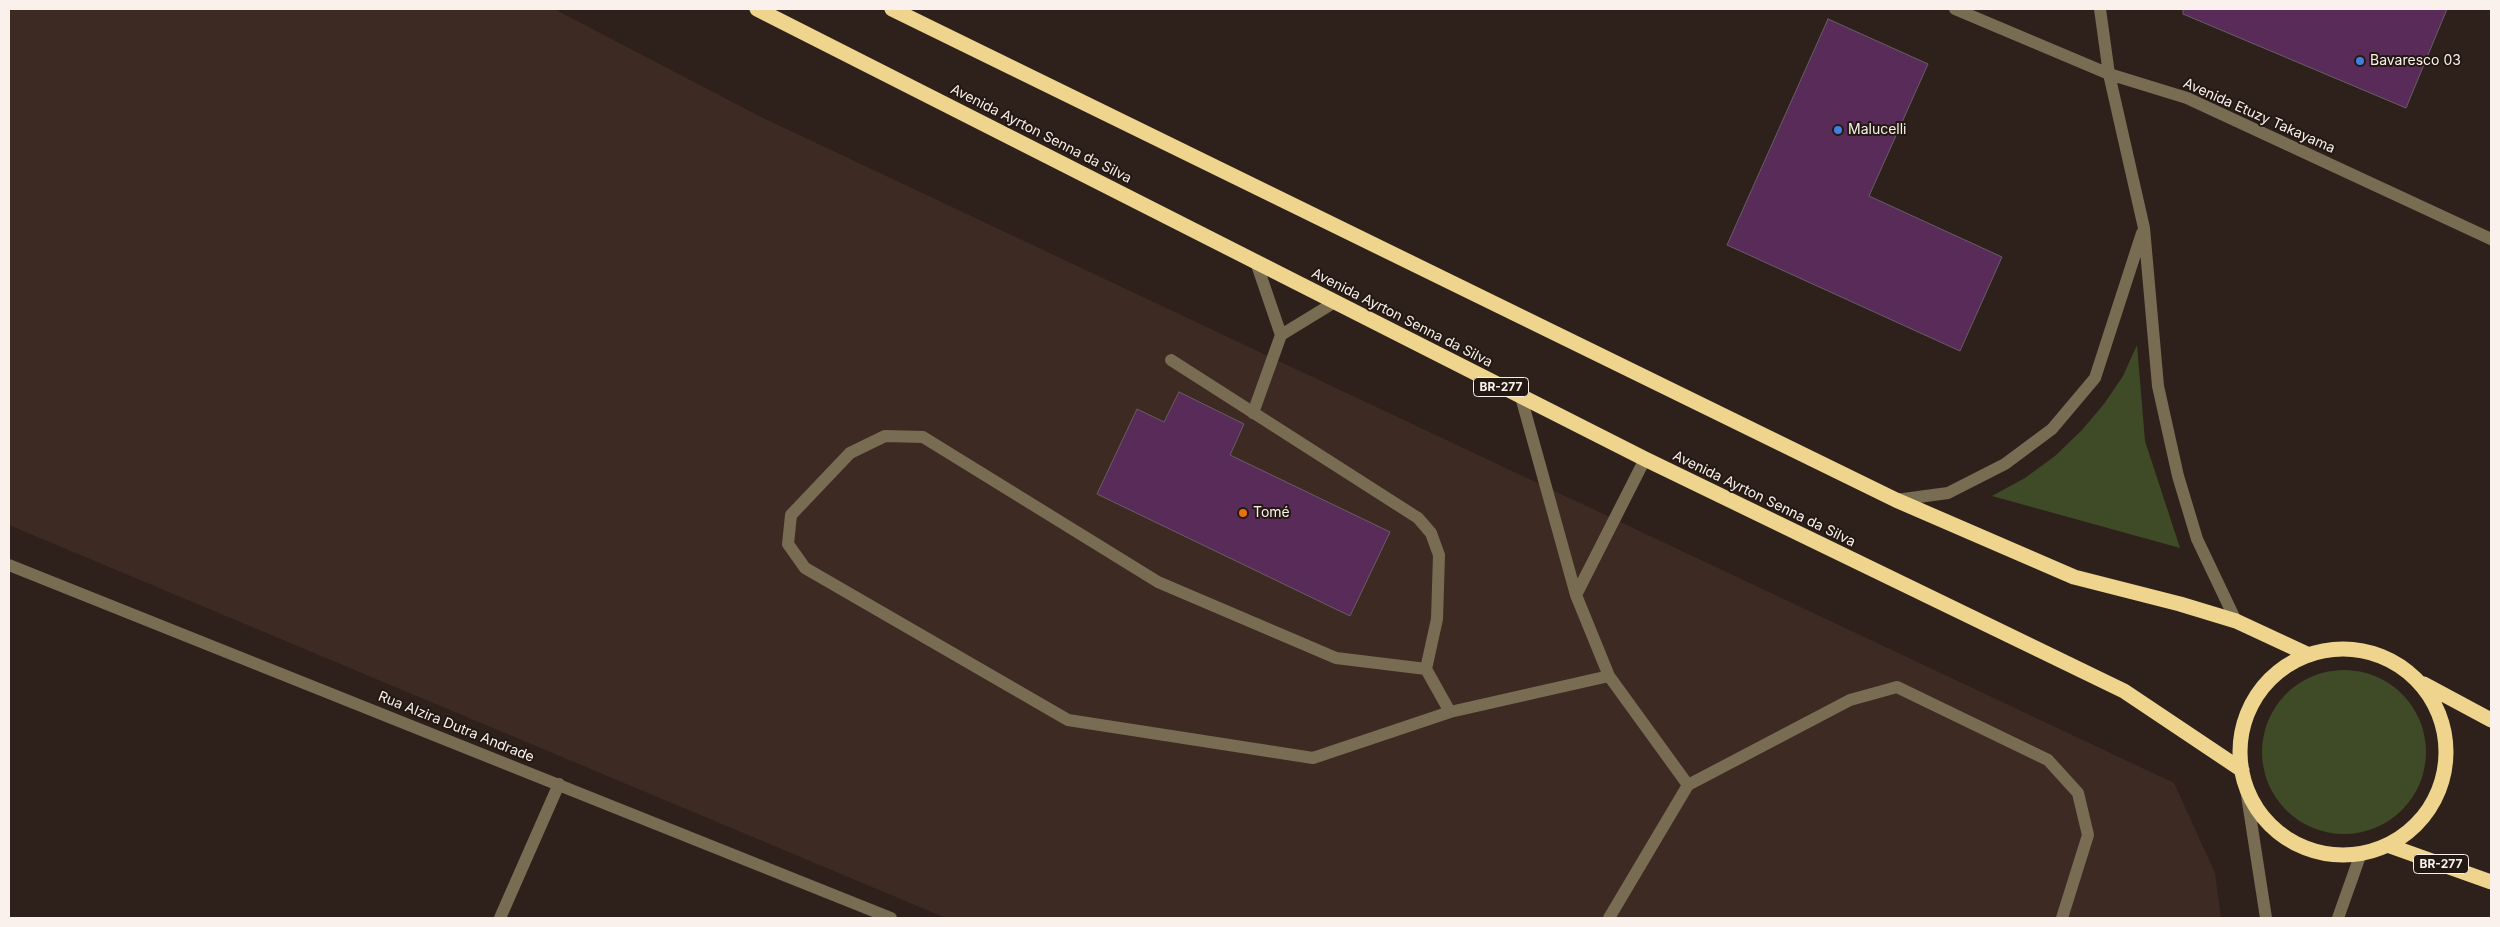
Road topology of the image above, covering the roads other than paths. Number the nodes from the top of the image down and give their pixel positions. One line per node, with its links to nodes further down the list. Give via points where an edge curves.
1 (757, 9): 8 (highway, Avenida Ayrton Senna da Silva / BR-277)
2 (892, 9): 15 (highway)
3 (1955, 9): 5 (street, Avenida Etuzy Takayama)
4 (2100, 9): 5 (street)
5 (2109, 74): 6 (street); 7 (street, Avenida Etuzy Takayama, via 2187,98)
6 (2144, 228): 15 (street, via 2095,378 2052,429 2005,464 1948,493); 18 (street, via 2158,386 2178,476 2197,540)
7 (2491, 239)
8 (1256, 262): 9 (highway, Avenida Ayrton Senna da Silva / BR-277); 10 (street)
9 (1335, 302): 10 (street); 12 (highway, Avenida Ayrton Senna da Silva / BR-277)
10 (1281, 336): 13 (street)
11 (1171, 360): 13 (street)
12 (1521, 397): 14 (highway, Avenida Ayrton Senna da Silva / BR-277); 17 (street)
13 (1253, 413): 20 (street, via 1418,518 1431,533 1439,555 1437,619)
14 (1645, 459): 17 (street); 25 (highway, Avenida Ayrton Senna da Silva / BR-277, via 2124,691)
15 (1896, 500): 18 (highway, via 2074,578)
16 (9, 565): 26 (street, Rua Alzira Dutra Andrade)
17 (1576, 595): 21 (street)
18 (2236, 621): 19 (highway)
19 (2308, 654): 22 (highway, via 2340,648 2368,651 2394,662); 25 (highway, via 2278,671 2256,695 2243,724 2239,757)
20 (1426, 668): 23 (street); 23 (street, via 1336,658 1158,582 923,437 885,436 850,453 791,515 788,544 805,568 1068,720 1313,758)
21 (1609, 676): 23 (street); 27 (street)
22 (2419, 682): 24 (highway); 29 (highway, via 2439,708 2446,740 2446,771 2435,801 2416,827)
23 (1450, 712)
24 (2491, 720)
25 (2242, 770): 28 (highway)
26 (559, 784): 32 (street); 33 (street, Rua Alzira Dutra Andrade)
27 (1688, 786): 34 (street); 35 (street, via 1850,700 1897,687 2048,760 2078,793 2088,835)
28 (2246, 789): 30 (highway, via 2264,820 2291,843 2324,855); 36 (street)
29 (2390, 846): 30 (highway); 31 (highway, BR-277)
30 (2360, 856): 37 (street)
31 (2491, 882)
32 (500, 918)
33 (891, 918)
34 (1609, 918)
35 (2062, 918)
36 (2266, 918)
37 (2338, 918)

